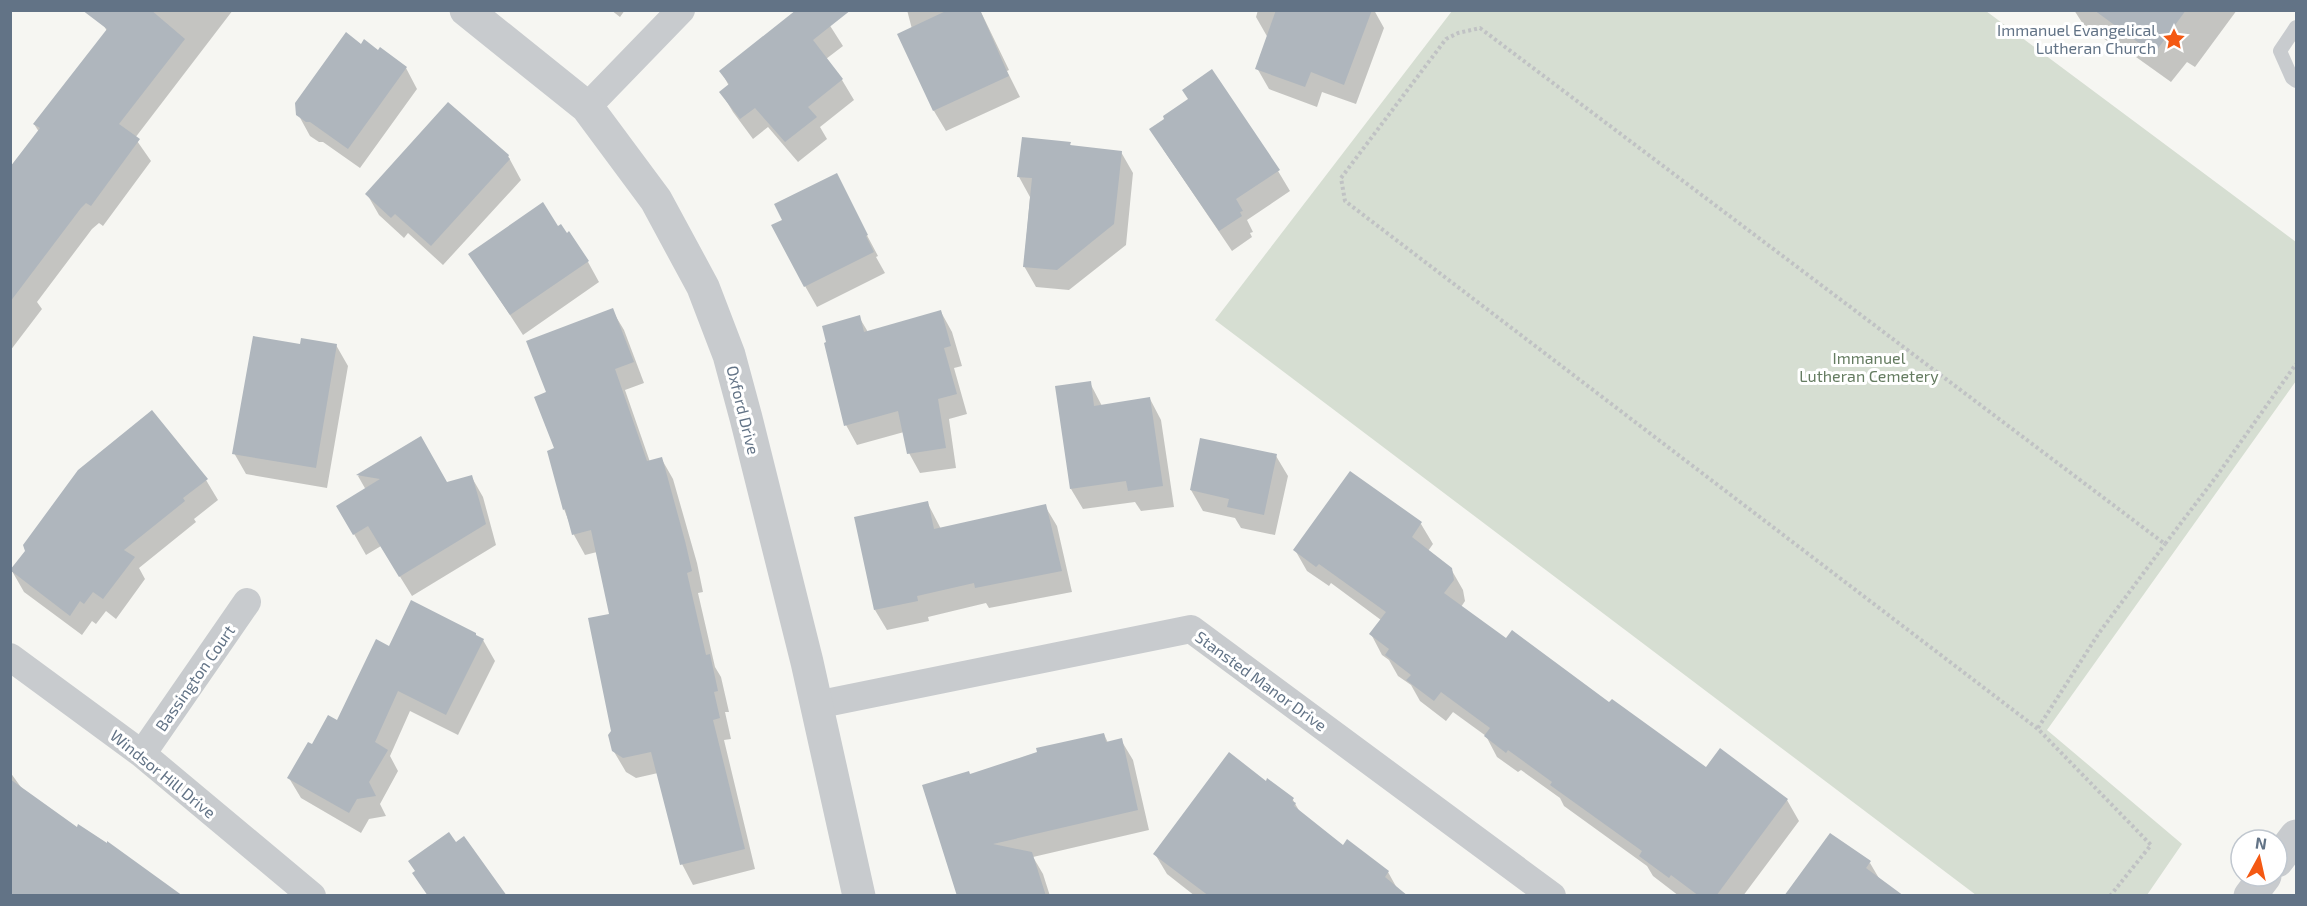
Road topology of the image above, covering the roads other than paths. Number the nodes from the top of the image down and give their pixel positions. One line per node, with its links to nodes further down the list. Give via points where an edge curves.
1 (466, 10): 5 (street, Oxford Drive)
2 (681, 10): 5 (street)
3 (2296, 27): 4 (lane, via 2280,51)
4 (2296, 81)
5 (587, 107): 8 (street, Oxford Drive, via 656,200 703,287 722,336 746,418)
6 (247, 603): 9 (street, Bassington Court)
7 (10, 657): 9 (street, Windsor Hill Drive)
8 (816, 705): 11 (street, Oxford Drive); 12 (street, Stansted Manor Drive, via 1191,629)
9 (142, 754): 10 (street, Windsor Hill Drive)
10 (312, 896)
11 (859, 896)
12 (1552, 896)

